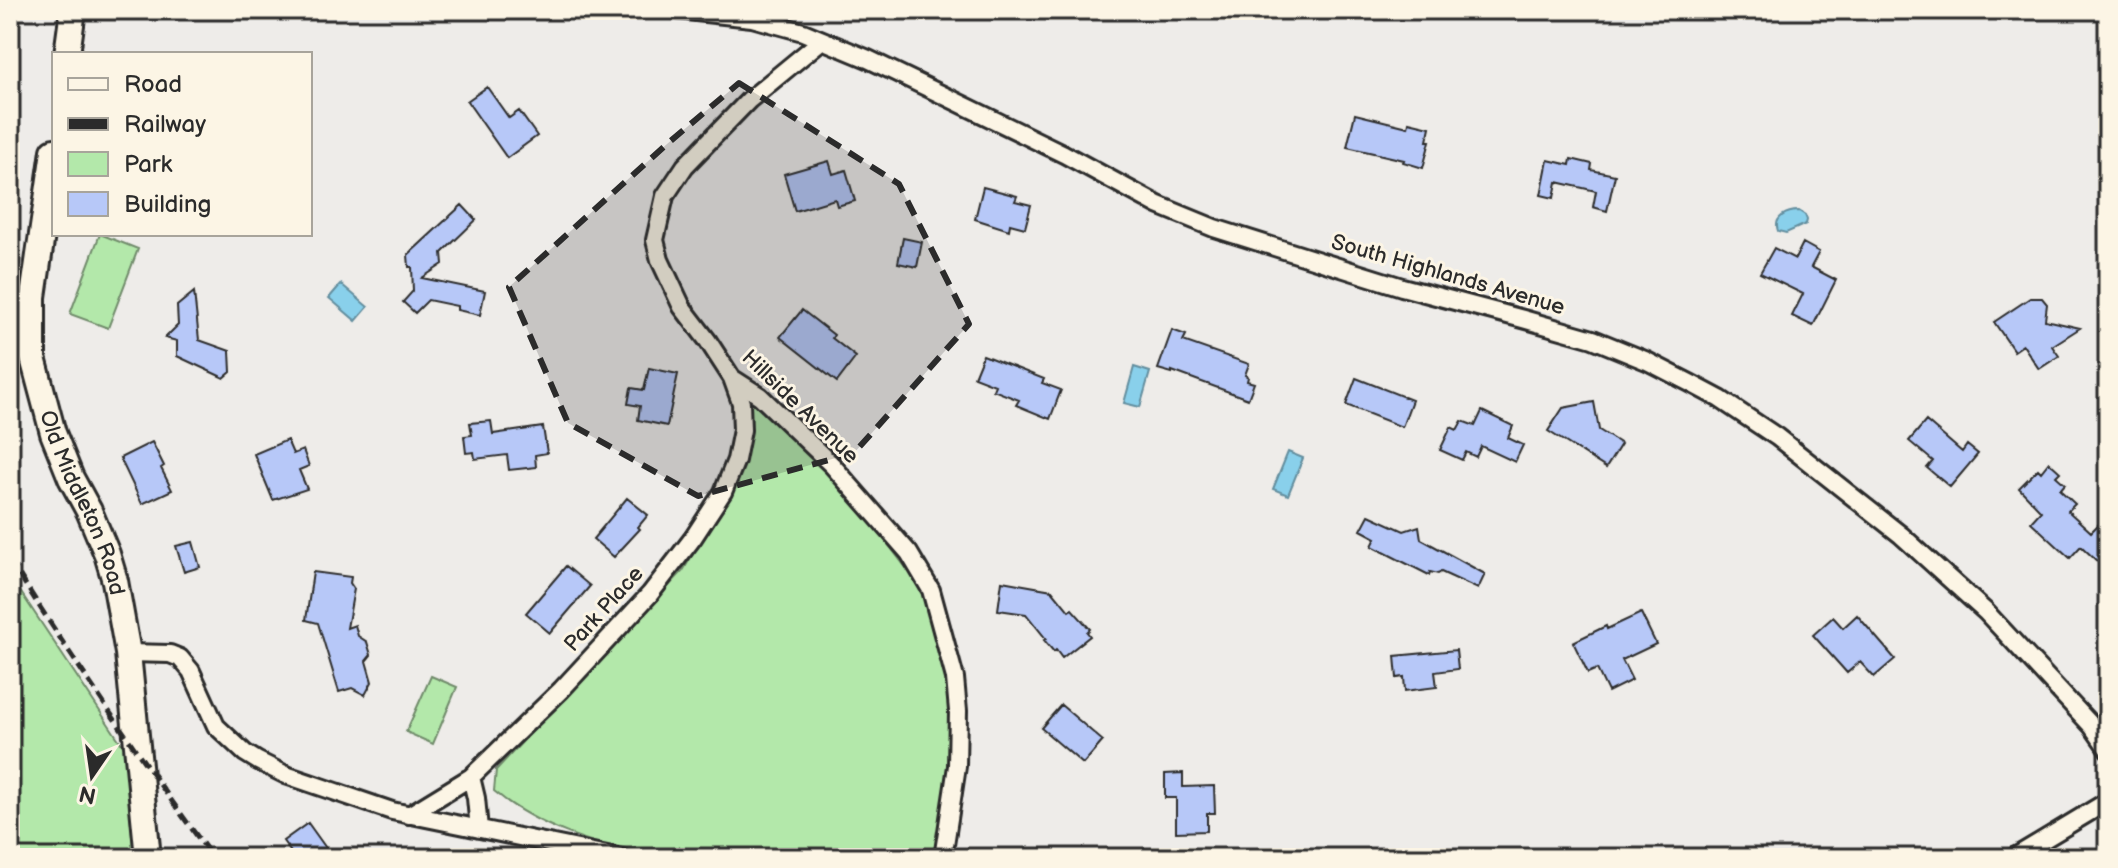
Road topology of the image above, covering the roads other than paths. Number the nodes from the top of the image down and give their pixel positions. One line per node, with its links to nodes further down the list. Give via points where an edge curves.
1 (73, 10): 4 (street)
2 (677, 10): 3 (street, South Highlands Avenue, via 752,18)
3 (822, 40): 6 (street, Hillside Avenue, via 749,100 685,166 665,196 658,221 660,260 682,307); 8 (street, South Highlands Avenue, via 1214,228 1593,339 1720,399 1901,535 1986,612)
4 (67, 52)
5 (52, 165): 7 (street, Old Middleton Road, via 33,297 33,358 53,433 107,554 123,616)
6 (732, 378): 9 (street, Park Place, via 742,417 736,460 723,492 693,538 604,645); 15 (street, Hillside Avenue, via 760,396 832,465 909,553 931,590 955,678 958,711 957,766)
7 (128, 664): 11 (street, via 170,654 180,658 216,726 245,753 286,775); 13 (street, Old Middleton Road)
8 (2108, 749)
9 (471, 777): 11 (street, Park Place); 12 (street)
10 (2108, 801): 16 (street)
11 (409, 815): 12 (street)
12 (479, 829): 14 (street)
13 (148, 858)
14 (622, 858)
15 (943, 858)
16 (2013, 858)

